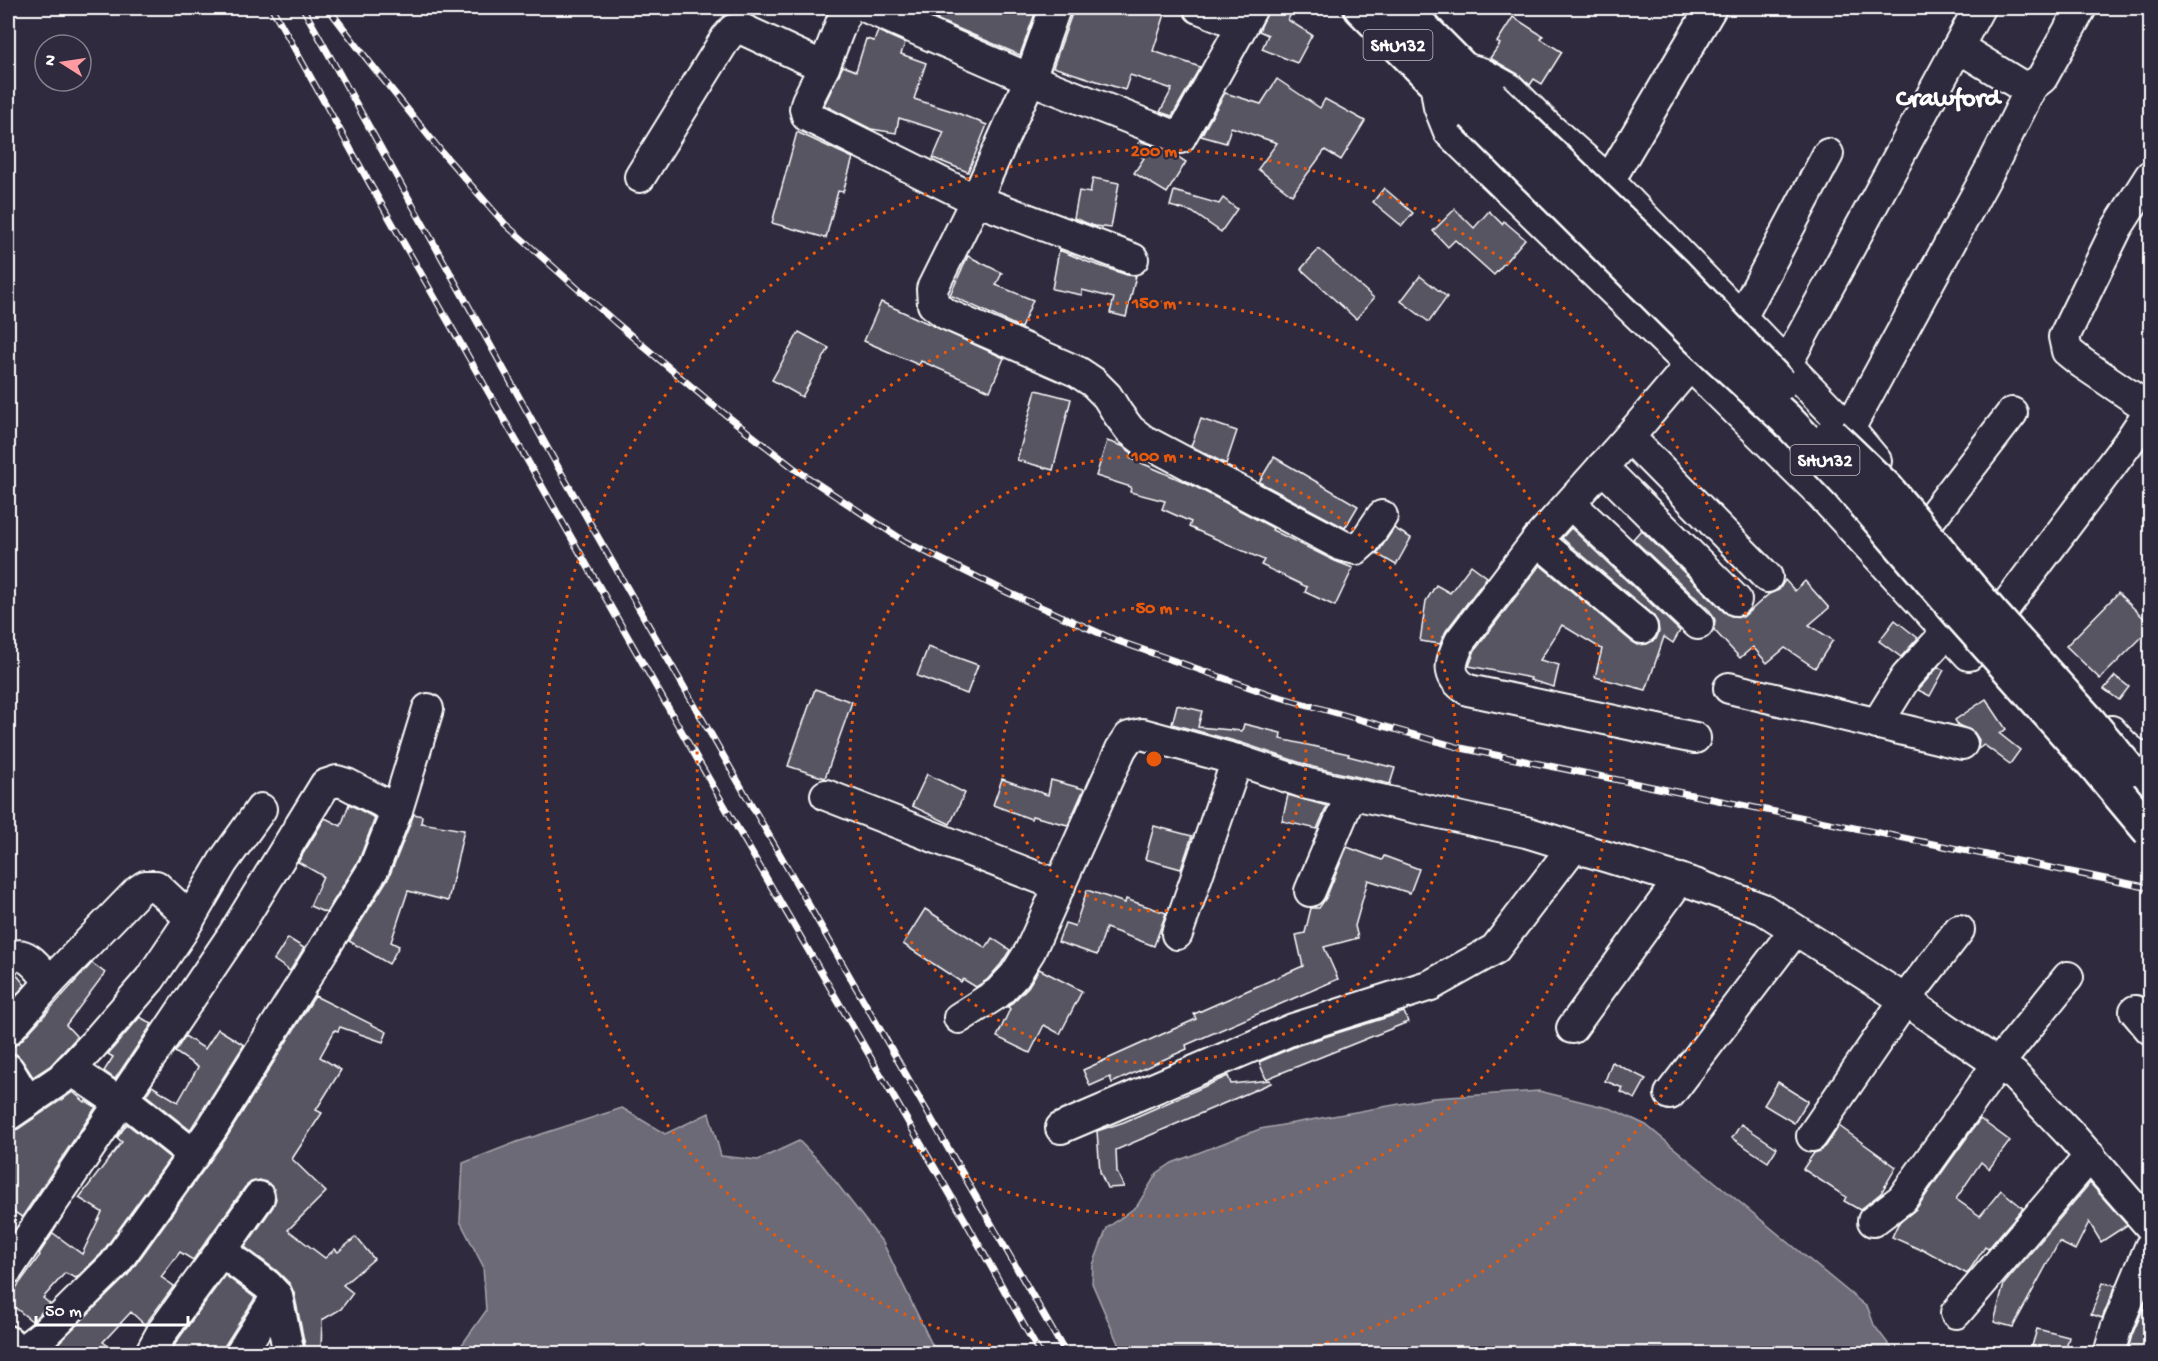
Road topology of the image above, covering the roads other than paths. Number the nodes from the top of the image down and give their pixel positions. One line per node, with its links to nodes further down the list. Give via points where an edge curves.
1 (847, 8): 12 (street)
2 (868, 8): 14 (street)
3 (1055, 8): 14 (street)
4 (1199, 8): 10 (street)
5 (1361, 8): 13 (main road, SHU132)
6 (1403, 8): 13 (main road, SHU132)
7 (1711, 8): 20 (street)
8 (1979, 8): 11 (street)
9 (2081, 8): 15 (street, via 2042,78)
10 (1247, 16): 14 (street, via 1180,138)
11 (1958, 47): 15 (street, via 2020,85); 25 (street)
12 (824, 67): 19 (street, via 742,29 733,30); 21 (street, via 807,100 807,116)
13 (1449, 75): 16 (main road, SHU132); 20 (street, via 1481,73 1510,89); 24 (street, via 1439,107 1449,132)
14 (1030, 79): 21 (street)
15 (2031, 86): 28 (street, via 1992,166)
16 (1482, 106): 50 (main road, SHU132, bridge, via 1675,274 1887,489); 53 (main road, SHU132, bridge, via 1697,337 1786,419 1850,486)
17 (1828, 154): 23 (street)
18 (2151, 176): 26 (street, via 2117,228 2064,337 2067,351)
19 (640, 177)
20 (1609, 182): 23 (street)
21 (976, 200): 22 (street); 32 (street, via 932,289 933,304 946,314 1078,372 1107,396 1130,430 1143,440 1343,546 1356,549)
22 (1133, 259)
23 (1741, 318): 25 (street)
24 (1690, 365): 29 (street); 40 (street, via 1816,489)
25 (1786, 365): 28 (street)
26 (2151, 409): 37 (street)
27 (2012, 413): 33 (street)
28 (1849, 429): 33 (street)
29 (1629, 437): 30 (street); 35 (street)
30 (1602, 467): 31 (street); 36 (street)
31 (1570, 504): 34 (street); 38 (street)
32 (1382, 516)
33 (1928, 522): 37 (street)
34 (1537, 540): 39 (street); 44 (street, via 1460,641 1451,671 1456,683 1468,690)
35 (1767, 577)
36 (1736, 600)
37 (2004, 611): 40 (street, via 1969,655); 47 (street, via 2127,749)
38 (1698, 624)
39 (1642, 628)
40 (1947, 632): 43 (street, via 1906,677)
41 (1729, 688): 43 (street)
42 (428, 709): 52 (street)
43 (1877, 724): 45 (street)
44 (1695, 738)
45 (1962, 744)
46 (1237, 760): 48 (street); 56 (street, via 1142,734 1129,737); 61 (street)
47 (2151, 760)
48 (1351, 794): 54 (street, via 1526,832); 57 (street)
49 (826, 795): 56 (street)
50 (2151, 796)
51 (261, 809): 58 (street)
52 (397, 810): 73 (street, via 347,784 337,781 325,785 234,933); 77 (street, via 374,868)
53 (2151, 831)
54 (1573, 847): 55 (street); 75 (street, via 1495,949 1431,985 1293,1029)
55 (1680, 879): 59 (street, via 1763,909); 67 (street)
56 (1060, 886): 66 (street, via 1015,975 998,993)
57 (1310, 891)
58 (190, 918): 64 (street, via 156,886 145,886); 71 (street, via 150,979)
59 (1795, 930): 65 (street); 72 (street)
60 (1959, 930): 65 (street)
61 (1177, 934)
62 (8, 959): 64 (street, via 12,955 32,961)
63 (2068, 977): 69 (street)
64 (50, 982): 68 (street)
65 (1905, 1000): 69 (street); 76 (street)
66 (959, 1018)
67 (1572, 1028)
68 (8, 1030)
69 (1998, 1064): 78 (street, via 2014,1075); 80 (street, via 1902,1198)
70 (8, 1069): 74 (street)
71 (70, 1069): 73 (street); 74 (street)
72 (1670, 1094)
73 (120, 1100): 77 (street); 84 (street)
74 (18, 1109)
75 (1061, 1128)
76 (1812, 1136)
77 (194, 1155): 90 (street, via 114,1265 45,1333)
78 (2090, 1156): 81 (street); 87 (street)
79 (259, 1197): 83 (street)
80 (1873, 1221)
81 (2151, 1226)
82 (2151, 1247): 86 (street)
83 (221, 1251): 85 (street); 91 (street)
84 (8, 1269)
85 (277, 1296): 92 (street); 93 (street)
86 (2138, 1310): 94 (street)
87 (1956, 1313)
88 (8, 1342): 89 (main road)
89 (13, 1353)
90 (18, 1353)
91 (150, 1353)
92 (240, 1353)
93 (289, 1353)
94 (2109, 1353)

